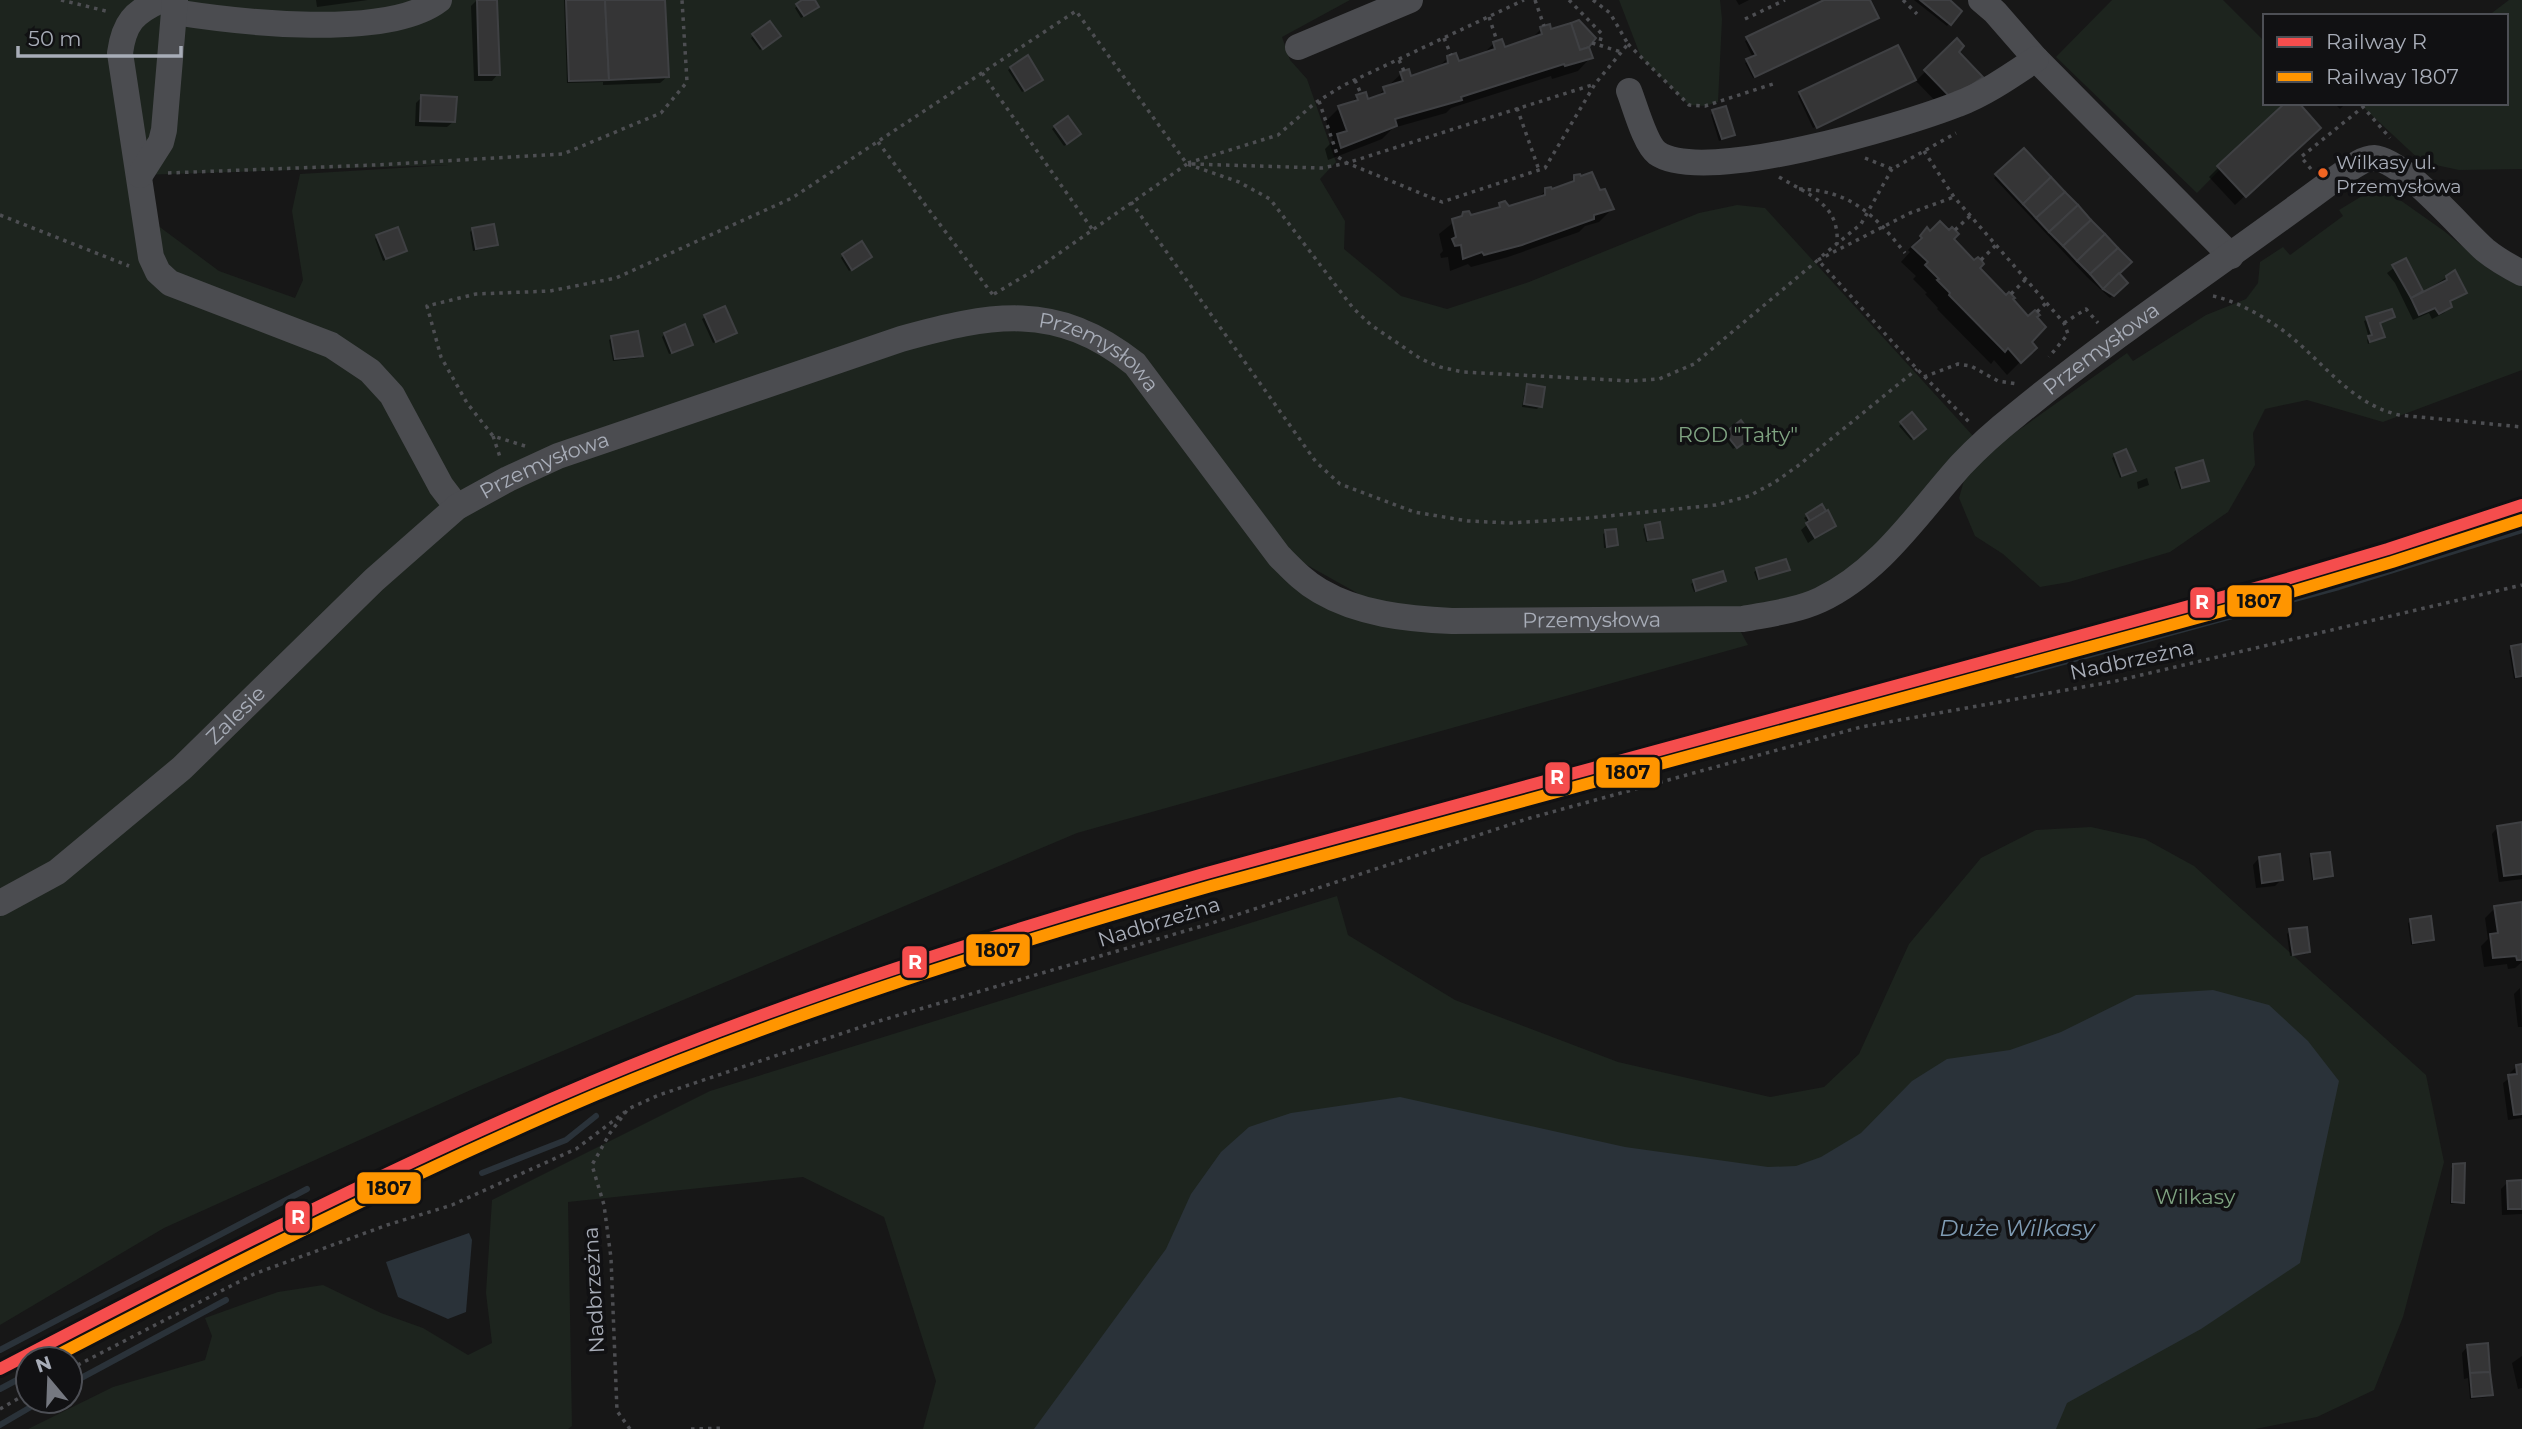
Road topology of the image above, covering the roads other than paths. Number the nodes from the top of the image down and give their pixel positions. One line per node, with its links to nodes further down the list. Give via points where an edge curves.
1 (439, 0): 4 (street, via 390,21 304,24 252,22)
2 (1410, 0): 5 (street)
3 (1981, 0): 6 (street)
4 (170, 4): 8 (street, via 164,130); 8 (street, Przemysłowa, via 132,17 122,38 120,53)
5 (1298, 47)
6 (2036, 59): 7 (street, via 1959,104 1841,142 1735,162 1660,155 1651,148); 9 (street)
7 (1629, 91)
8 (140, 175): 11 (street, Przemysłowa, via 151,257 158,272 170,283 331,345 370,371 392,395)
9 (2231, 256): 10 (street, Przemysłowa, via 2344,173 2372,158 2403,172 2487,252); 11 (street, Przemysłowa, via 2081,363 1988,438 1884,554 1854,580 1821,600 1790,611 1743,618 1452,621 1363,609 1334,598 1300,577 1279,556 1135,364 1093,335 1032,319 954,325 901,340 558,456)
10 (2522, 273)
11 (457, 507): 12 (street, Zalesie, via 374,580 182,768 57,872)
12 (0, 903)

